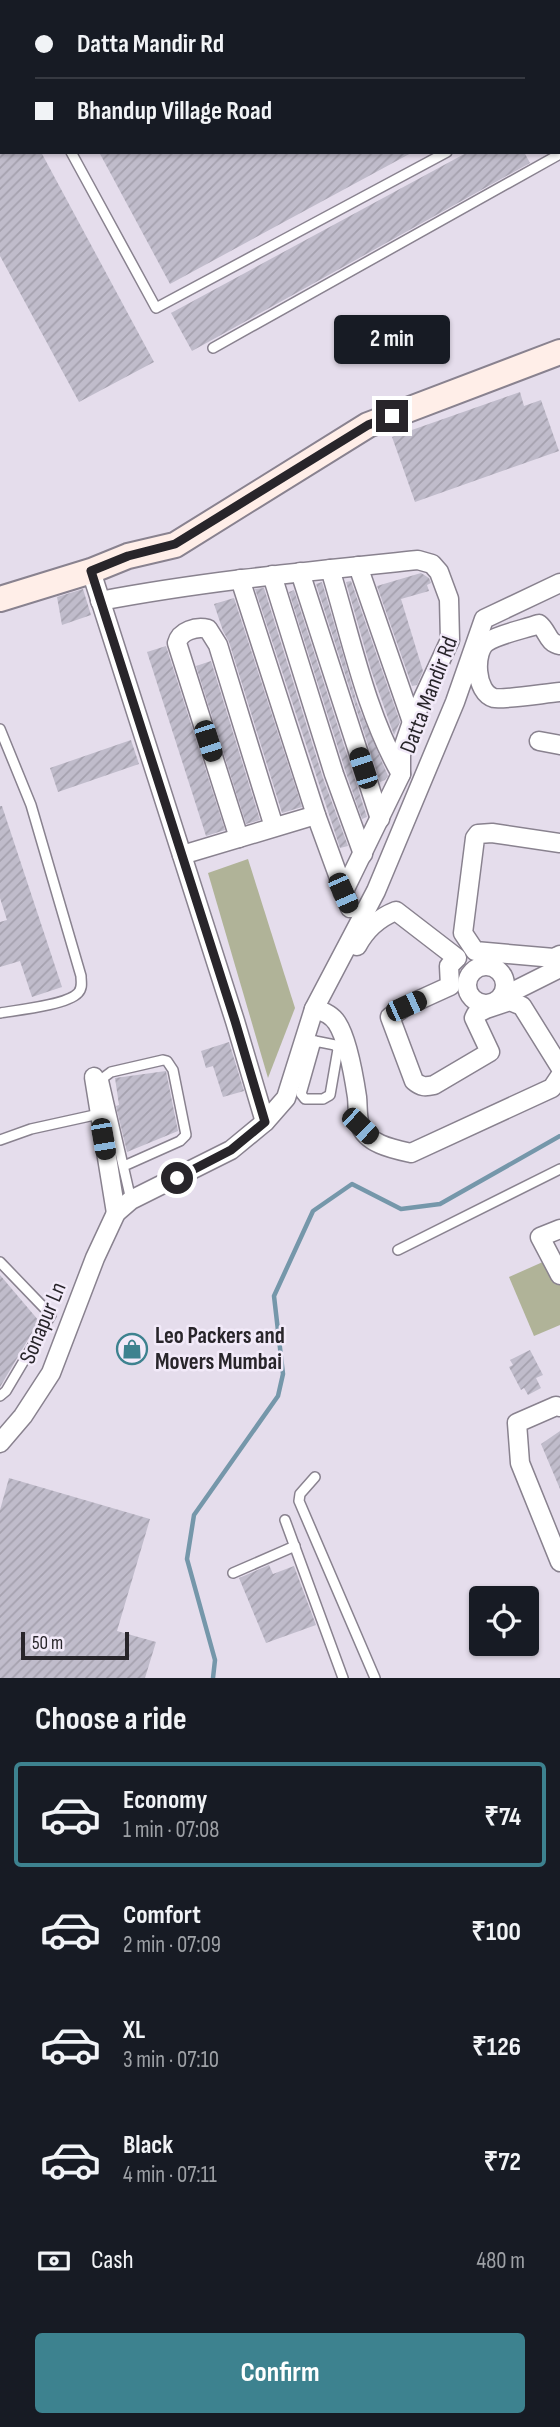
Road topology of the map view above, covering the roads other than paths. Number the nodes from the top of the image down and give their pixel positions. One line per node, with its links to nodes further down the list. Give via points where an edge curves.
1 (72, 154): 2 (lane, via 156,308)
2 (443, 154)
3 (560, 154): 4 (lane)
4 (213, 348)
5 (560, 352): 8 (street, via 368,425 175,544)
6 (358, 566): 7 (street); 17 (street); 17 (street, via 418,560 432,564 449,599 450,640)
7 (330, 569): 9 (street); 21 (street, via 374,717)
8 (91, 571): 13 (street); 14 (street)
9 (300, 572): 10 (street); 23 (street)
10 (272, 575): 11 (street); 27 (street)
11 (240, 579): 14 (street); 22 (street)
12 (560, 583): 35 (street, Datta Mandir Rd, via 484,619 455,702 376,891)
13 (0, 599)
14 (100, 601): 28 (street)
15 (560, 645): 16 (street, via 548,639 539,624 488,641 481,648 478,678 483,690 494,698)
16 (560, 692)
17 (412, 722): 21 (street, via 401,754)
18 (0, 729): 37 (lane, via 31,805 81,987 77,995 65,1000)
19 (538, 741): 20 (street)
20 (560, 745)
21 (401, 774): 23 (street)
22 (316, 815): 24 (street); 27 (street, via 347,900)
23 (380, 819): 27 (street)
24 (274, 827): 25 (street); 25 (street, via 214,635 201,627 178,637 177,643)
25 (239, 838): 28 (street)
26 (560, 843): 29 (street, via 478,834 463,933 475,951 554,958)
27 (363, 854)
28 (182, 855): 43 (street)
29 (560, 954)
30 (560, 968): 33 (street)
31 (450, 970): 32 (street); 35 (street, via 457,958 396,911 382,916 364,933); 36 (street, via 450,986 390,1017 414,1081 423,1087 434,1085 490,1052 474,1018)
32 (468, 978): 33 (street, via 468,990 481,1003); 33 (street, via 476,968 494,967 505,982)
33 (507, 996): 36 (street); 39 (street, via 522,1006)
34 (456, 998): 36 (street)
35 (321, 1007): 38 (street, Datta Mandir Rd); 40 (street, via 344,1036 360,1126 377,1143 392,1149 411,1153 552,1088)
36 (480, 1012)
37 (0, 1013)
38 (310, 1040): 38 (lane, via 338,1049 330,1095 323,1099 305,1099 301,1094); 43 (street, Datta Mandir Rd, via 286,1098)
39 (560, 1067)
40 (560, 1076)
41 (93, 1077): 42 (street)
42 (99, 1114): 44 (lane); 48 (street)
43 (265, 1122): 47 (street, Datta Mandir Rd, via 231,1150)
44 (0, 1140)
45 (124, 1166): 45 (lane, via 186,1135 173,1070 167,1061 111,1072 103,1078); 47 (lane)
46 (560, 1169): 50 (lane)
47 (131, 1200): 48 (street, Datta Mandir Rd)
48 (116, 1213): 53 (street, Sonapur Ln)
49 (560, 1230): 52 (street, via 540,1237)
50 (398, 1250)
51 (0, 1262): 54 (lane)
52 (560, 1275)
53 (74, 1314): 54 (lane); 57 (street, Sonapur Ln, via 51,1373)
54 (51, 1315): 55 (lane)
55 (0, 1396)
56 (560, 1407): 61 (street, via 517,1423 520,1462)
57 (0, 1443)
58 (315, 1477): 64 (lane, via 300,1493 299,1502)
59 (285, 1520): 60 (lane)
60 (295, 1546): 62 (lane); 63 (lane)
61 (560, 1562)
62 (233, 1573)
63 (343, 1678)
64 (375, 1678)

